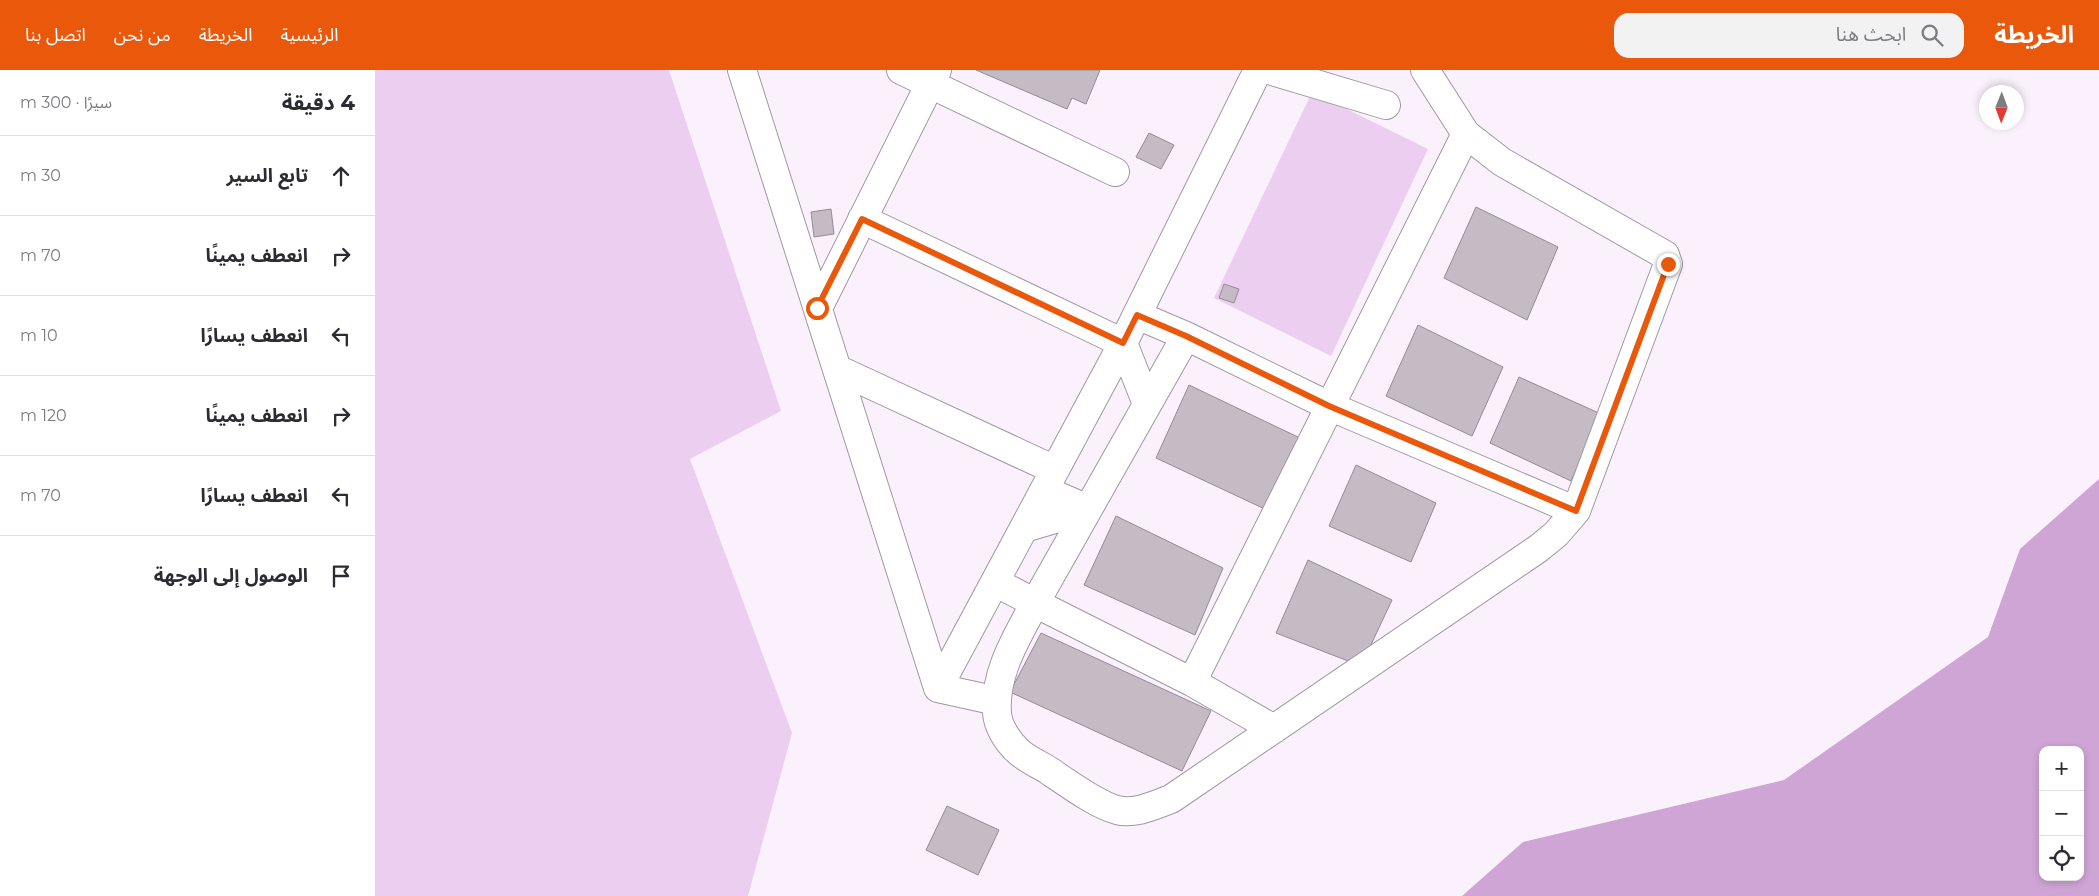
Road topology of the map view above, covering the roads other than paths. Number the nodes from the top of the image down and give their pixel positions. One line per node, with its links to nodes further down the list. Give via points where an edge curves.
1 (742, 70): 11 (street)
2 (901, 70): 6 (street)
3 (1258, 70): 12 (street)
4 (1269, 70): 7 (street)
5 (1425, 70): 8 (street)
6 (933, 77): 9 (street); 10 (street)
7 (1387, 105)
8 (1467, 134): 17 (street); 20 (street, via 1502,162 1667,259 1666,272)
9 (1115, 172)
10 (862, 219): 11 (street); 14 (street)
11 (817, 308): 15 (street)
12 (1137, 315): 13 (street); 14 (street)
13 (1186, 336): 16 (street); 17 (street)
14 (1123, 343): 16 (street); 18 (street)
15 (837, 369): 18 (street); 27 (street)
16 (1147, 404): 19 (street)
17 (1329, 406): 20 (street); 26 (street)
18 (1050, 480): 19 (street); 21 (street); 22 (street)
19 (1088, 509): 21 (street); 23 (street)
20 (1576, 511): 29 (street, via 1539,548)
21 (1053, 519): 22 (street); 23 (street)
22 (1024, 528): 24 (street)
23 (1063, 553): 25 (street)
24 (995, 582): 25 (street); 27 (street)
25 (1035, 603): 26 (street); 28 (street, via 1010,650)
26 (1192, 682): 29 (street)
27 (938, 688): 28 (street)
28 (997, 701): 29 (street, via 1003,733 1019,752 1098,801 1129,812 1171,799)
29 (1274, 729)

